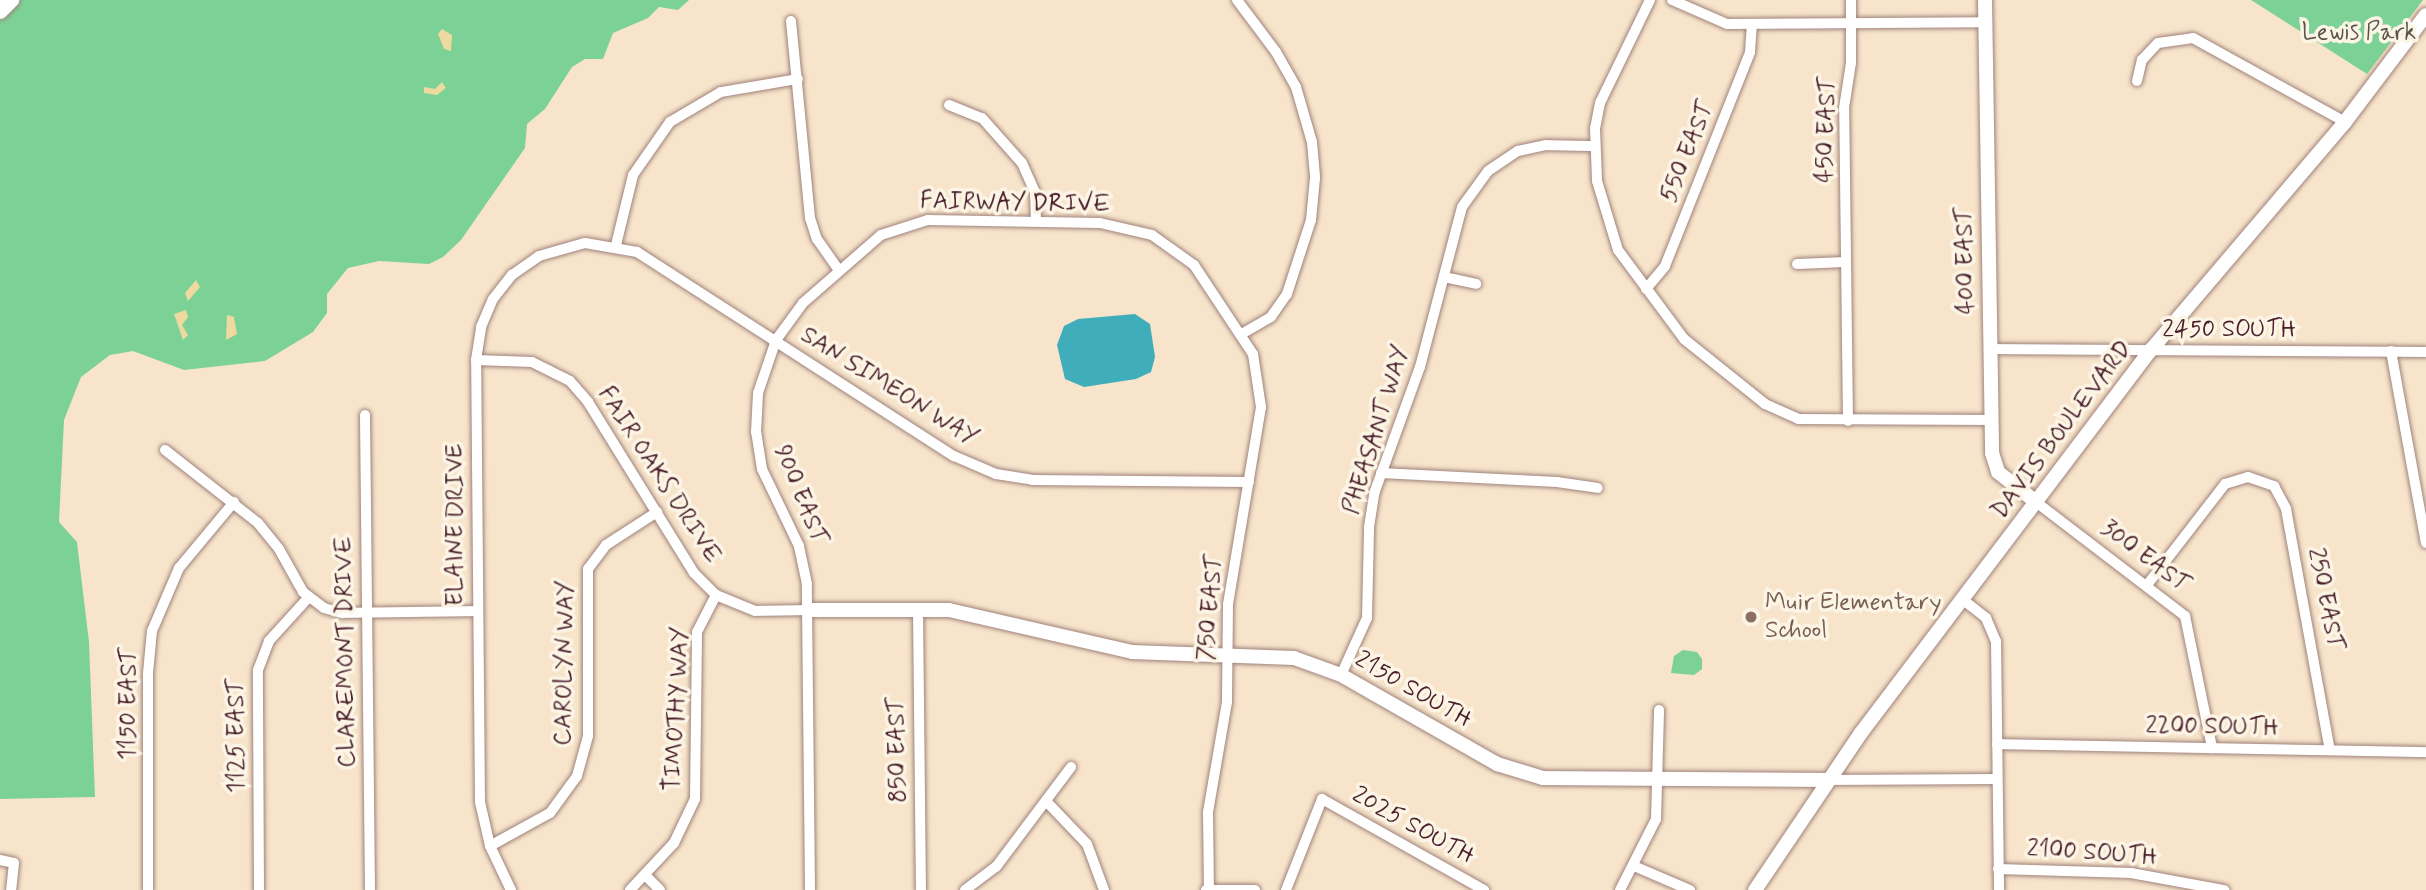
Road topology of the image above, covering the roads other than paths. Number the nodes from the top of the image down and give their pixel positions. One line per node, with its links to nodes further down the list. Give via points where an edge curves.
1 (11, 0): 7 (main road)
2 (1237, 0): 26 (street, via 1296,87 1312,142 1315,178 1311,220 1287,294 1271,317)
3 (1650, 0): 17 (street, via 1604,91)
4 (1672, 0): 12 (street, via 1714,21)
5 (1851, 0): 11 (street, 450 EAST)
6 (1985, 0): 10 (street, 400 EAST)
7 (0, 11)
8 (2426, 15): 16 (street, DAVIS BOULEVARD)
9 (790, 22): 13 (street)
10 (1986, 22): 11 (street); 28 (street, 400 EAST)
11 (1852, 23): 12 (street); 20 (street, 450 EAST, via 1844,100)
12 (1752, 24): 25 (street, 550 EAST, via 1751,52 1665,266)
13 (798, 79): 19 (street, via 721,92 670,122 633,175); 22 (street, via 810,218 817,239)
14 (2137, 81): 16 (street, via 2142,60 2158,43 2193,38)
15 (949, 105): 18 (street, via 982,118 1021,163 1035,192)
16 (2345, 122): 29 (street, DAVIS BOULEVARD)
17 (1595, 146): 23 (street, PHEASANT WAY, via 1527,148 1488,171 1462,207); 25 (street, via 1597,181 1608,225 1618,250)
18 (1036, 221): 22 (street, FAIRWAY DRIVE, via 908,223 881,235); 26 (street, FAIRWAY DRIVE, via 1114,224 1163,241 1194,265)
19 (616, 245): 27 (street, SAN SIMEON WAY, via 646,257); 32 (street, ELAINE DRIVE, via 585,243 554,250 512,275 486,312)
20 (1846, 262): 21 (street); 35 (street, 450 EAST)
21 (1797, 264)
22 (839, 270): 27 (street, 900 EAST, via 797,309)
23 (1444, 277): 24 (street); 37 (street, PHEASANT WAY, via 1420,366)
24 (1476, 284)
25 (1646, 289): 35 (street, via 1692,348 1765,404 1798,419)
26 (1242, 334): 38 (street, 750 EAST, via 1257,366 1261,394)
27 (776, 340): 38 (street, SAN SIMEON WAY, via 954,456 996,474 1031,480); 49 (street, 900 EAST, via 758,393 757,444 770,491 799,545)
28 (1989, 349): 29 (street, 2450 SOUTH); 34 (street, 400 EAST)
29 (2151, 350): 30 (street, 2450 SOUTH); 41 (street, DAVIS BOULEVARD)
30 (2391, 351): 31 (street, 2450 SOUTH); 43 (street)
31 (2426, 352)
32 (476, 360): 42 (street, FAIR OAKS DRIVE, via 532,362 569,381 588,402); 50 (street, ELAINE DRIVE)
33 (365, 415): 51 (street, CLAREMONT DRIVE)
34 (1990, 420): 35 (street); 41 (street, 400 EAST, via 1995,467)
35 (1848, 421)
36 (165, 450): 40 (street)
37 (1381, 473): 39 (street); 53 (street, PHEASANT WAY, via 1368,527 1367,618)
38 (1249, 482): 52 (street, 750 EAST, via 1228,604)
39 (1598, 488)
40 (234, 502): 46 (street, via 273,540); 71 (street, 1150 EAST, via 179,568 152,631)
41 (2036, 502): 44 (street, 300 EAST); 47 (street, DAVIS BOULEVARD)
42 (657, 512): 45 (street, FAIR OAKS DRIVE, via 694,573); 64 (street, CAROLYN WAY, via 606,545 588,569 588,736 577,776 550,813)
43 (2426, 543)
44 (2147, 585): 56 (street, 300 EAST, via 2182,612 2190,625); 57 (street, 250 EAST, via 2221,488 2248,477 2268,482 2284,502)
45 (716, 595): 49 (street, FAIR OAKS DRIVE, via 755,611); 68 (street, TIMOTHY WAY, via 697,632 695,799 681,833)
46 (308, 598): 51 (street, via 333,611); 72 (street, 1125 EAST, via 269,641 258,670)
47 (1962, 599): 55 (street, via 1986,618 1994,632); 60 (street, DAVIS BOULEVARD)
48 (918, 609): 49 (street, 2150 SOUTH); 52 (street, 2150 SOUTH, via 962,611 1132,652); 78 (street, 850 EAST)
49 (807, 610): 77 (street, 900 EAST)
50 (478, 611): 51 (street); 64 (street, ELAINE DRIVE, via 480,802)
51 (367, 612): 73 (street, CLAREMONT DRIVE)
52 (1227, 654): 53 (street, 2150 SOUTH, via 1294,658); 69 (street, 750 EAST, via 1227,702 1208,813)
53 (1341, 675): 62 (street, 2150 SOUTH, via 1511,771 1560,779)
54 (1658, 710): 62 (street)
55 (1997, 744): 56 (street, 2200 SOUTH); 61 (street)
56 (2212, 748): 57 (street, 2200 SOUTH)
57 (2330, 750): 58 (street, 2200 SOUTH)
58 (2426, 752)
59 (1071, 767): 63 (street)
60 (1828, 779): 61 (street, 2150 SOUTH); 62 (street, 2150 SOUTH); 86 (street, DAVIS BOULEVARD)
61 (1997, 779): 67 (street)
62 (1659, 780): 66 (street, via 1656,819)
63 (1046, 801): 79 (street, via 996,867); 80 (street, via 1087,844)
64 (490, 846): 74 (street, ELAINE DRIVE)
65 (0, 860): 70 (street, via 14,863)
66 (1634, 866): 84 (street); 85 (street)
67 (1998, 869): 87 (street); 88 (street, 2100 SOUTH, via 2131,873)
68 (645, 875): 75 (street, TIMOTHY WAY); 76 (street)
69 (1208, 889): 81 (street)
70 (11, 890)
71 (148, 890)
72 (259, 890)
73 (370, 890)
74 (511, 890)
75 (630, 890)
76 (660, 890)
77 (810, 890)
78 (921, 890)
79 (965, 890)
80 (1104, 890)
81 (1255, 890)
82 (1286, 890): 83 (street, 2025 SOUTH, via 1322,799)
83 (1484, 890)
84 (1620, 890)
85 (1690, 890)
86 (1755, 890)
87 (1999, 890)
88 (2224, 890)

